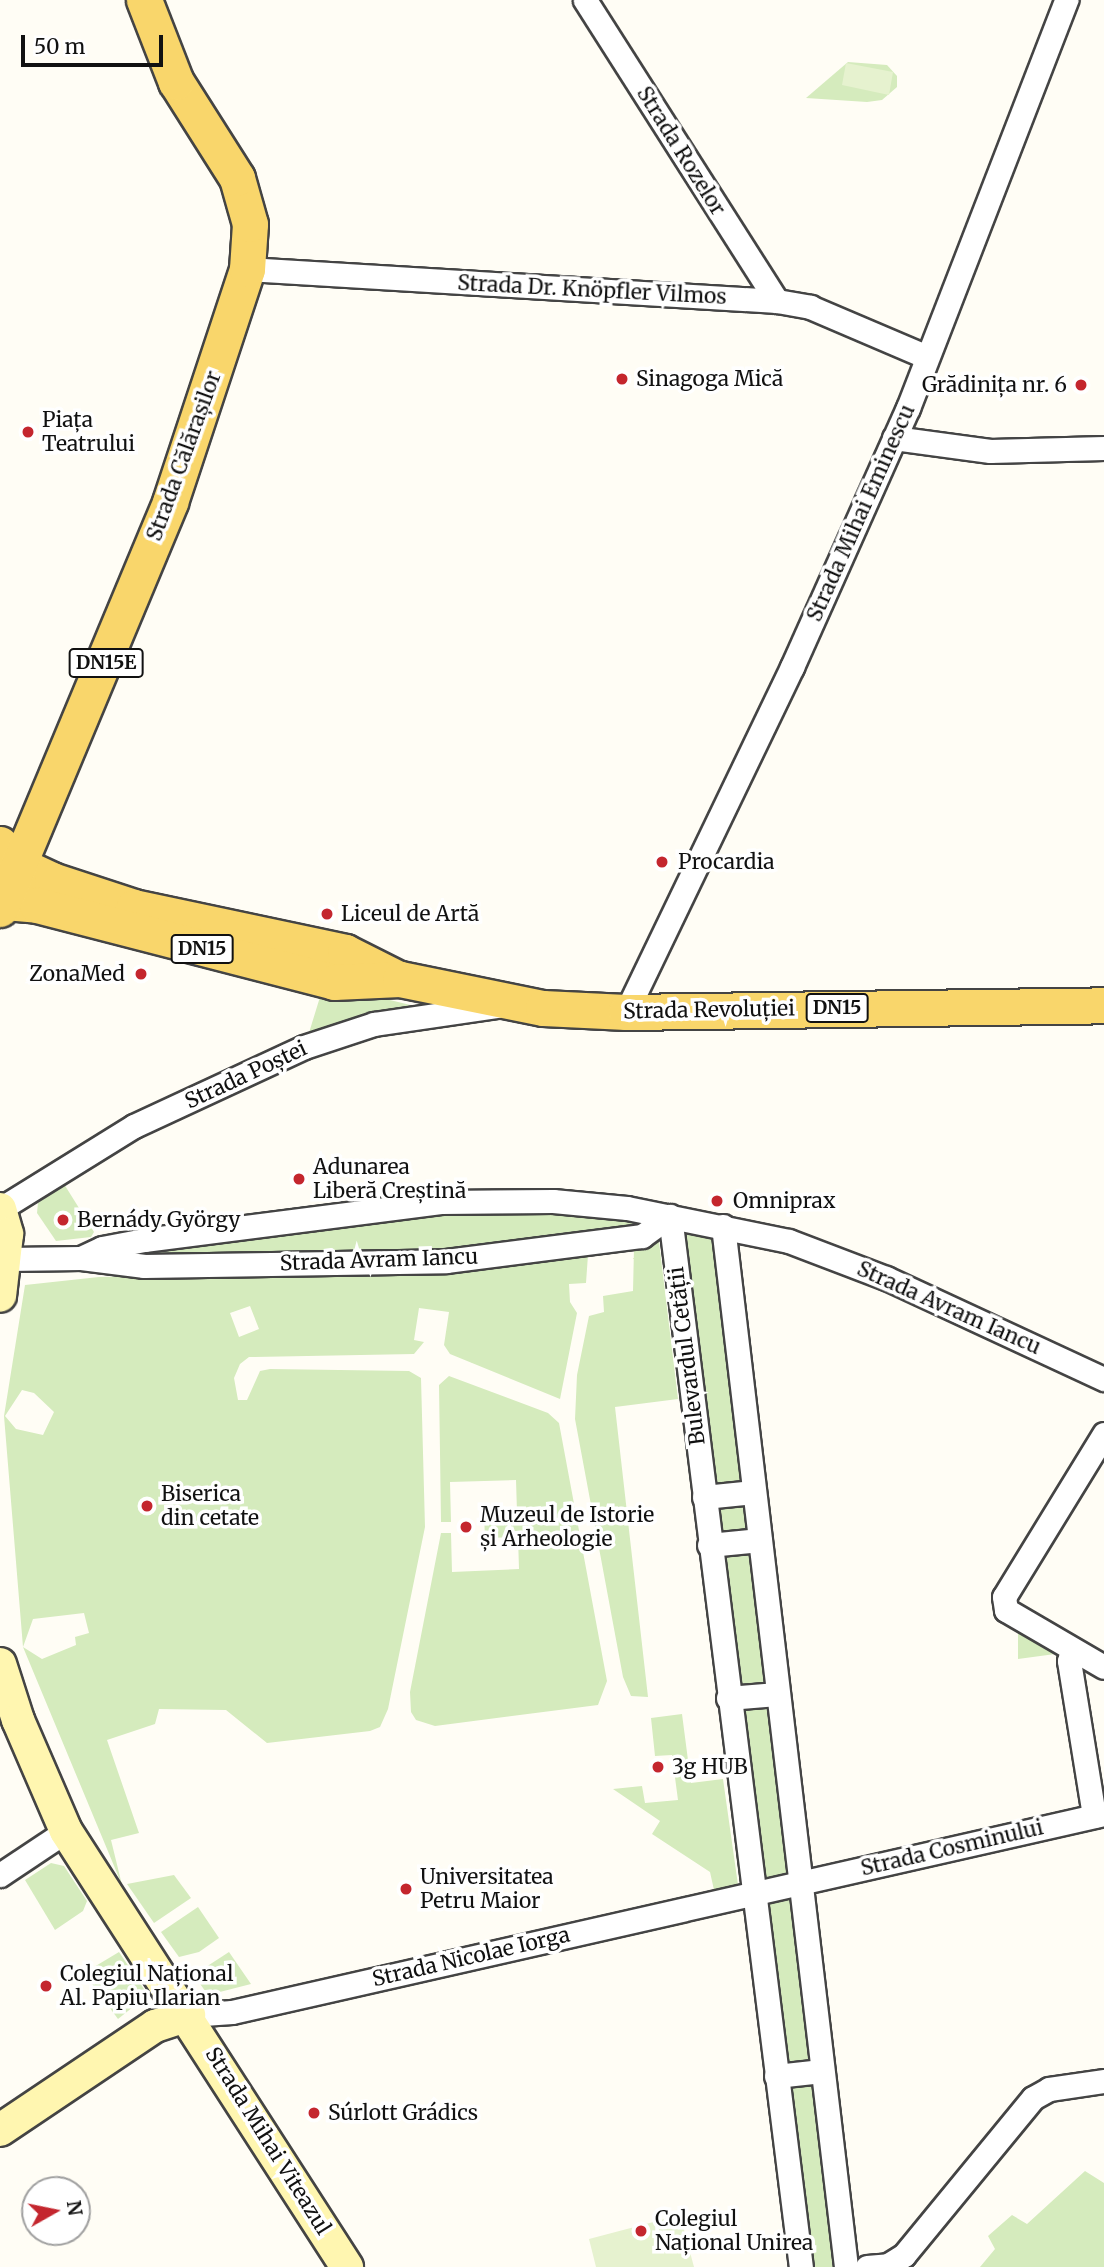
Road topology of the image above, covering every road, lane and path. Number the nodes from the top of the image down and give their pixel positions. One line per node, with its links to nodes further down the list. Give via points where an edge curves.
1 (145, 0): 2 (main road); 5 (main road, Strada Călărașilor / DN15E)
2 (169, 0): 5 (main road)
3 (585, 0): 7 (street, Strada Rozelor)
4 (1066, 0): 8 (street, Strada Mihai Eminescu)
5 (162, 49): 6 (main road, Strada Călărașilor / DN15E, via 176,82 237,178 250,224)
6 (247, 269): 7 (street, Strada Dr. Knöpfler Vilmos); 11 (main road, Strada Călărașilor / DN15E, via 170,502)
7 (777, 301): 8 (street, Strada Dr. Knöpfler Vilmos, via 810,307)
8 (927, 357): 9 (street, Strada Mihai Eminescu)
9 (894, 438): 10 (street, via 990,451); 18 (street, Strada Mihai Eminescu, via 792,667)
10 (1104, 448)
11 (43, 804): 12 (main road); 13 (main road, Strada Călărașilor / DN15E)
12 (0, 821)
13 (9, 854): 14 (main road, Strada Călărașilor); 15 (main road, Strada Revoluției / DN15, via 46,878 135,907 345,951)
14 (2, 911): 15 (main road, Strada Revoluției / DN15, via 37,905 334,982)
15 (400, 979): 16 (main road, Strada Revoluției / DN15)
16 (515, 1004): 18 (main road, Strada Revoluției / DN15); 21 (street, Strada Poștei, via 374,1024 304,1047 134,1126)
17 (1104, 1005): 18 (main road, Strada Revoluției / DN15)
18 (626, 1012)
19 (670, 1216): 20 (street, Strada Avram Iancu); 22 (street, Strada Avram Iancu, via 553,1201 442,1202 144,1240 102,1248); 22 (street, Strada Avram Iancu, via 642,1236 446,1261 144,1266); 27 (street, Bulevardul Cetății)
20 (723, 1226): 24 (street, Strada Avram Iancu, via 789,1241 844,1261); 26 (street)
21 (3, 1229): 22 (street, Strada Avram Iancu); 23 (main road)
22 (81, 1258)
23 (0, 1296)
24 (1104, 1379)
25 (1104, 1434): 30 (street, via 1004,1597 1006,1610)
26 (754, 1492): 27 (street); 28 (street)
27 (704, 1497): 29 (street, Bulevardul Cetății)
28 (760, 1540): 29 (street); 33 (street)
29 (709, 1545): 34 (street, Bulevardul Cetății)
30 (1074, 1651): 32 (street); 36 (street, via 1069,1661)
31 (0, 1664): 35 (main road, Strada Mihai Viteazul)
32 (1104, 1667)
33 (777, 1695): 34 (street); 39 (street)
34 (728, 1699): 40 (street, Bulevardul Cetății)
35 (9, 1720): 37 (main road, Strada Mihai Viteazul)
36 (1099, 1815): 39 (street, Strada Cosminului)
37 (66, 1831): 38 (street); 41 (main road, Strada Mihai Viteazul)
38 (0, 1875)
39 (799, 1884): 40 (street); 42 (street)
40 (752, 1893): 41 (street, Strada Nicolae Iorga, via 232,2012); 43 (street, Bulevardul Cetății)
41 (189, 2015): 45 (main road, via 155,2026); 46 (main road, Strada Mihai Viteazul)
42 (822, 2071): 43 (street); 48 (street)
43 (776, 2076): 47 (street, Bulevardul Cetății)
44 (1104, 2081): 49 (street, via 1049,2089 1033,2098 904,2255 888,2265)
45 (0, 2130)
46 (346, 2267)
47 (801, 2267)
48 (846, 2267)
49 (867, 2267)

